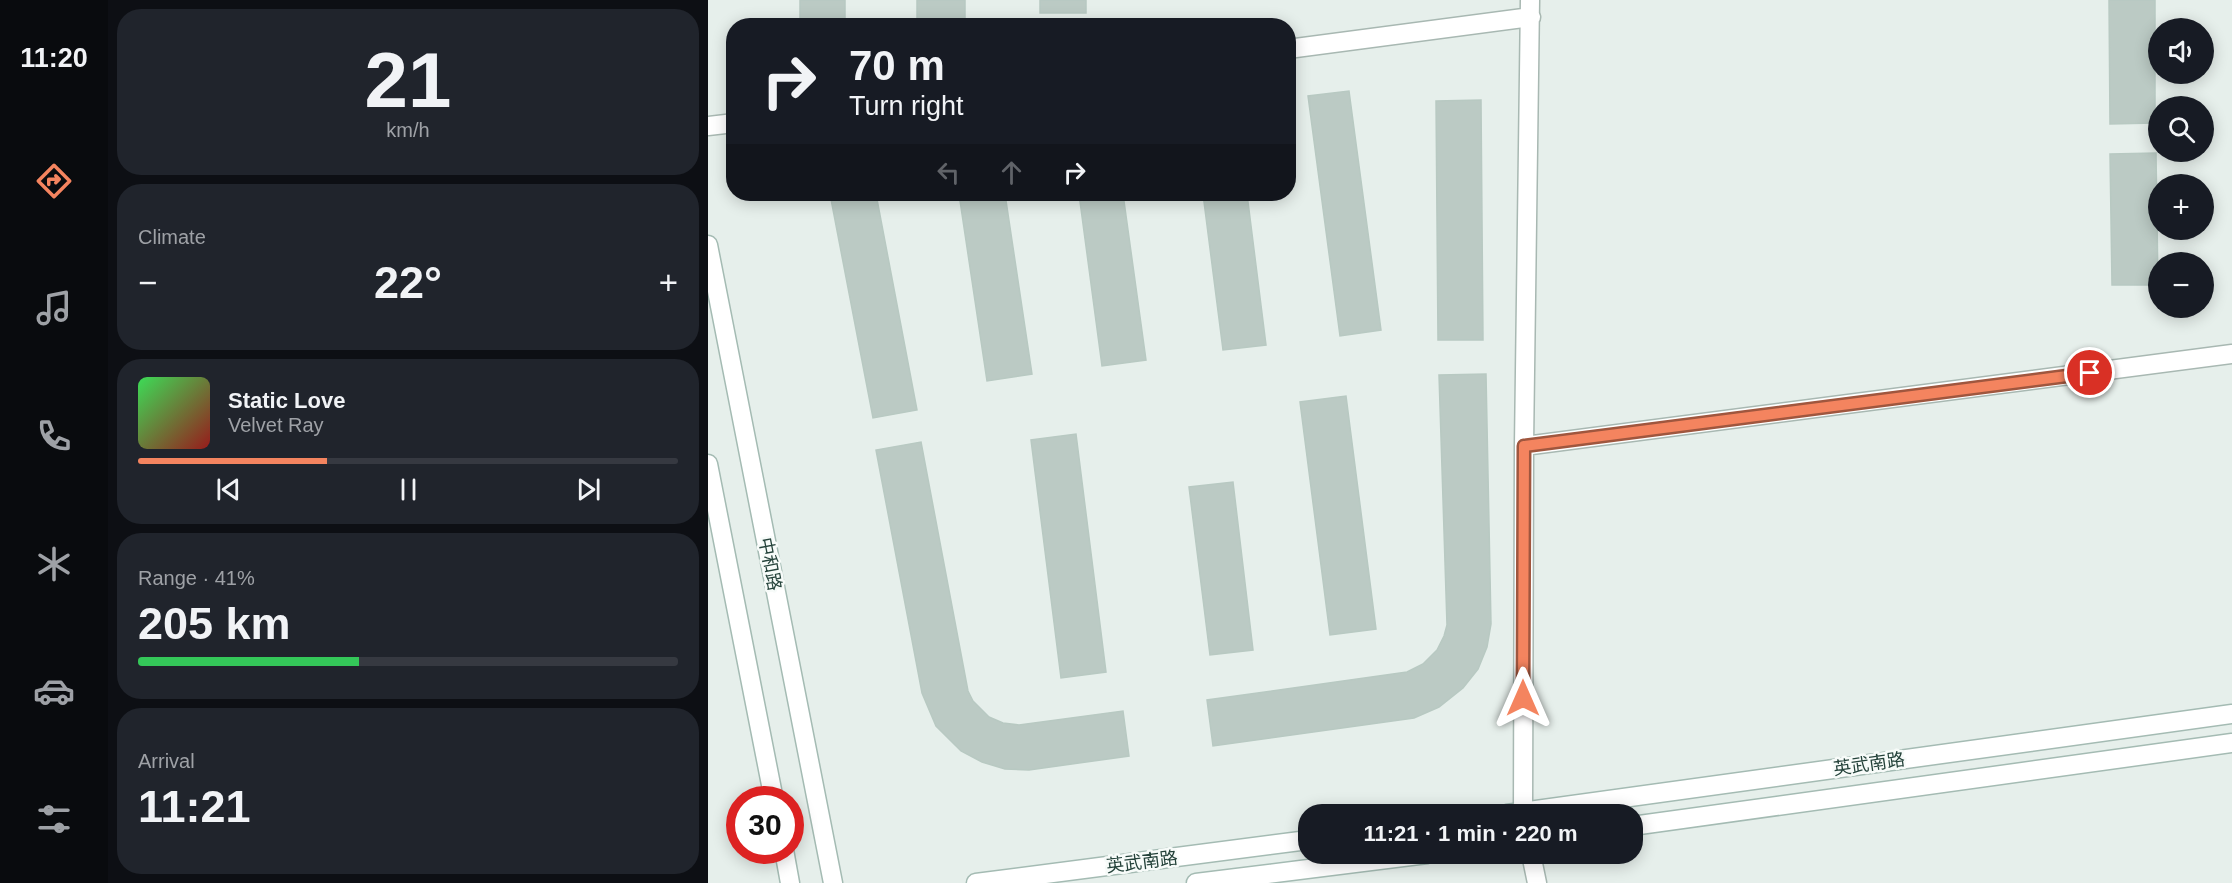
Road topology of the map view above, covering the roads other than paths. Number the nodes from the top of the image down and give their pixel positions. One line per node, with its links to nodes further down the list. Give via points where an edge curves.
1 (1531, 9): 2 (main road); 7 (main road)
2 (1296, 48)
3 (726, 124): 4 (main road)
4 (708, 126)
5 (708, 245): 20 (main road, 中和路)
6 (2232, 354): 7 (main road)
7 (1524, 446): 12 (main road)
8 (708, 464): 11 (main road)
9 (2232, 714): 13 (main road, 英武南路)
10 (2232, 742): 14 (main road, 英武南路)
11 (771, 786)
12 (1517, 804)
13 (1588, 804)
14 (1643, 824)
15 (1298, 841): 21 (main road, 英武南路)
16 (787, 864): 19 (main road)
17 (1347, 864): 22 (main road, 英武南路)
18 (1533, 864): 23 (main road)
19 (790, 883)
20 (833, 883)
21 (976, 883)
22 (1196, 883)
23 (1537, 883)

